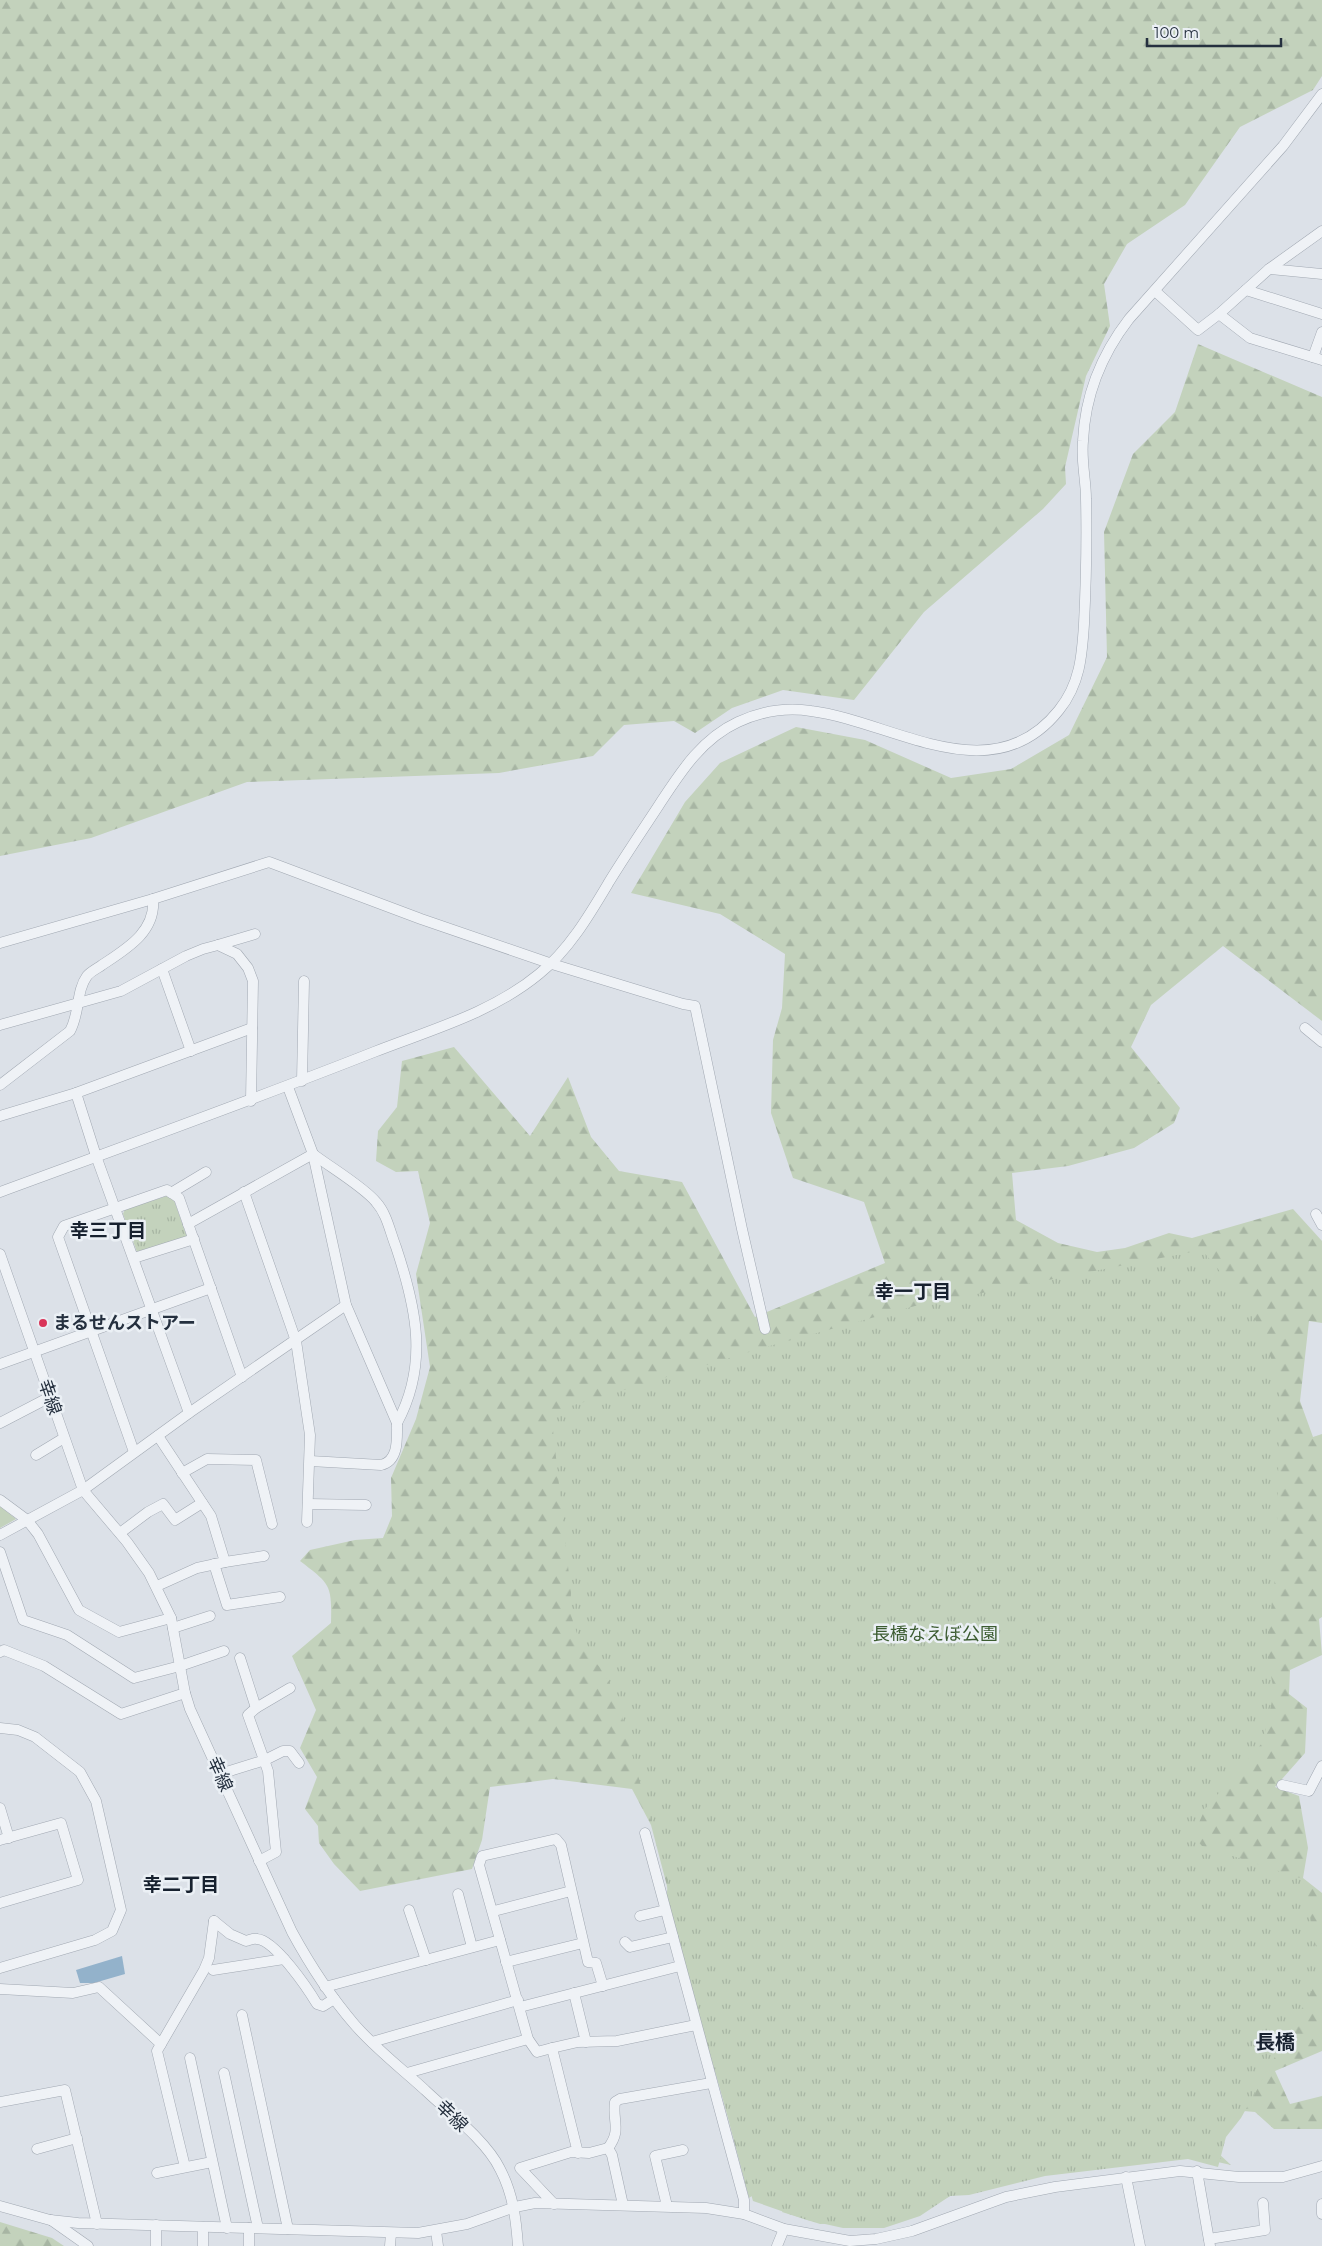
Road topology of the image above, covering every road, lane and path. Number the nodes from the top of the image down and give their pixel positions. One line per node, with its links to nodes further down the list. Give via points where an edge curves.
1 (1322, 94): 6 (street, via 1283,146)
2 (1322, 232): 3 (street)
3 (1269, 269): 4 (street); 5 (street)
4 (1322, 274)
5 (1246, 290): 7 (street); 8 (street)
6 (1155, 291): 7 (street, via 1198,330); 15 (street, via 1129,319 1108,351 1097,374 1088,407 1082,441 1086,498 1082,648 1077,680 1060,710 1032,735 1014,744 976,751 956,750 807,710 769,712 732,724 697,751 678,776 591,913)
7 (1219, 314): 10 (street, via 1250,338)
8 (1322, 314)
9 (1322, 332): 10 (street)
10 (1317, 359)
11 (153, 899): 13 (street); 15 (street, via 269,862); 18 (street, via 153,915 144,934 88,975)
12 (255, 934): 14 (street)
13 (0, 943)
14 (218, 945): 16 (street, via 202,949); 20 (street, via 237,954 253,980)
15 (552, 964): 24 (street, via 523,987 476,1012); 46 (street, via 695,1006)
16 (162, 969): 18 (street, via 121,991); 23 (street)
17 (304, 981): 24 (street)
18 (78, 1003): 19 (street); 25 (street, via 70,1031)
19 (0, 1025)
20 (252, 1028): 23 (street); 28 (street)
21 (1305, 1028): 22 (street)
22 (1322, 1042)
23 (191, 1050): 27 (street)
24 (302, 1081): 26 (street)
25 (0, 1085)
26 (288, 1087): 28 (street); 30 (street)
27 (76, 1093): 29 (street); 31 (street)
28 (251, 1101): 31 (street)
29 (0, 1116)
30 (313, 1154): 34 (street); 44 (street); 55 (street, via 375,1201 383,1211 406,1276 416,1320 416,1365 405,1409)
31 (96, 1156): 33 (street); 36 (street)
32 (206, 1172): 35 (street)
33 (0, 1192)
34 (244, 1192): 38 (street); 48 (street)
35 (171, 1193): 36 (street, via 167,1190); 38 (street, via 179,1198)
36 (116, 1208): 42 (street); 47 (street, via 64,1226 58,1238)
37 (1316, 1214): 39 (street)
38 (188, 1224): 40 (street)
39 (1322, 1225)
40 (194, 1239): 42 (street); 43 (street)
41 (0, 1254): 49 (street, 幸線)
42 (134, 1258): 45 (street)
43 (210, 1288): 45 (street); 51 (street)
44 (346, 1306): 48 (street); 55 (street)
45 (153, 1309): 47 (street); 53 (street)
46 (765, 1329)
47 (91, 1332): 49 (street); 58 (street)
48 (296, 1341): 51 (street); 60 (street, via 310,1435)
49 (34, 1352): 50 (street); 52 (street, 幸線)
50 (0, 1364)
51 (242, 1376): 53 (street)
52 (50, 1397): 54 (street); 57 (street, 幸線)
53 (189, 1413): 56 (street)
54 (0, 1423)
55 (397, 1423): 60 (street, via 397,1442 389,1463)
56 (158, 1436): 58 (street); 61 (street)
57 (64, 1438): 59 (street); 62 (street, 幸線)
58 (134, 1452): 62 (street)
59 (36, 1455)
60 (310, 1461): 65 (street)
61 (182, 1473): 64 (street); 69 (street, via 207,1458 256,1460)
62 (83, 1490): 67 (street); 70 (street, 幸線)
63 (0, 1500): 67 (street)
64 (202, 1503): 70 (street, via 175,1520 162,1504); 74 (street, via 211,1516)
65 (308, 1504): 66 (street); 68 (street)
66 (366, 1505)
67 (26, 1520): 71 (street); 79 (street, via 38,1534 79,1610 119,1632)
68 (307, 1522)
69 (272, 1524)
70 (120, 1533): 76 (street, 幸線)
71 (0, 1535)
72 (0, 1552): 83 (street, via 23,1620 67,1635 134,1678)
73 (264, 1556): 74 (street)
74 (225, 1562): 75 (street)
75 (214, 1564): 76 (street); 77 (street, via 227,1605)
76 (157, 1586): 79 (street, 幸線)
77 (280, 1597)
78 (210, 1616): 79 (street)
79 (172, 1623): 83 (street, 幸線)
80 (224, 1651): 83 (street)
81 (0, 1652): 85 (street, via 4,1650 44,1666 121,1714)
82 (240, 1658): 86 (street)
83 (180, 1666): 85 (street, 幸線)
84 (290, 1688): 86 (street)
85 (185, 1693): 91 (street, 幸線)
86 (256, 1708): 88 (street, via 248,1715)
87 (0, 1728): 113 (street, via 18,1730 35,1737 80,1772 96,1801 120,1910 112,1931 95,1940)
88 (265, 1760): 89 (street, via 290,1751); 91 (street); 96 (street, via 276,1852)
89 (299, 1763)
90 (1322, 1766): 92 (street, via 1309,1791)
91 (220, 1774): 96 (street, 幸線)
92 (1282, 1785)
93 (0, 1808): 95 (street)
94 (645, 1833): 101 (street)
95 (4, 1839): 99 (street, via 61,1823 78,1880)
96 (260, 1861): 116 (street, 幸線, via 306,1960)
97 (571, 1890): 102 (street); 102 (street, via 561,1844 556,1839 482,1856 480,1866); 107 (street)
98 (458, 1894): 108 (street)
99 (0, 1903)
100 (409, 1910): 110 (street)
101 (666, 1910): 103 (street); 104 (street)
102 (494, 1911): 105 (street)
103 (640, 1916)
104 (673, 1937): 106 (street, via 630,1947); 112 (street)
105 (500, 1940): 108 (street); 111 (street)
106 (625, 1942)
107 (583, 1943): 111 (street); 115 (street, via 588,1962 596,1962)
108 (472, 1948): 110 (street)
109 (284, 1959): 114 (street); 119 (street, via 317,2004 323,2006); 126 (street, via 264,1940 246,1941 230,1934 214,1921 209,1958 196,1987)
110 (426, 1960): 116 (street)
111 (506, 1962): 120 (street)
112 (680, 1966): 115 (street); 122 (street)
113 (0, 1968)
114 (213, 1970)
115 (603, 1986): 118 (street)
116 (325, 1987): 119 (street, 幸線)
117 (0, 1989): 126 (street, via 74,1993 99,1987)
118 (574, 1993): 120 (street); 125 (street)
119 (334, 1999): 124 (street, 幸線)
120 (519, 2003): 123 (street); 124 (street)
121 (242, 2015): 159 (street)
122 (696, 2025): 125 (street, via 617,2041); 131 (street)
123 (528, 2039): 127 (street, via 537,2052); 130 (street)
124 (372, 2042): 130 (street, 幸線)
125 (586, 2042): 127 (street)
126 (161, 2044): 140 (street, via 157,2051)
127 (552, 2048): 137 (street)
128 (190, 2058): 138 (street)
129 (224, 2073): 158 (street)
130 (407, 2073): 150 (street, 幸線, via 484,2147 500,2167)
131 (711, 2083): 134 (street, via 615,2102 617,2132); 151 (street, via 744,2200)
132 (0, 2102): 133 (street, via 65,2090)
133 (77, 2138): 135 (street); 154 (street)
134 (608, 2148): 137 (street); 147 (street)
135 (37, 2149)
136 (683, 2150): 149 (street, via 655,2156)
137 (578, 2153): 145 (street, via 571,2152 520,2168)
138 (212, 2162): 140 (street); 157 (street)
139 (1322, 2166): 141 (street, via 1283,2177 1264,2178 1219,2176)
140 (185, 2167): 142 (street)
141 (1197, 2171): 143 (street); 163 (street)
142 (156, 2173)
143 (1126, 2177): 160 (street, via 1006,2197 912,2231 876,2239 850,2240); 172 (street)
144 (1263, 2203): 163 (street, via 1266,2230)
145 (554, 2204): 147 (street); 150 (street)
146 (1322, 2204): 152 (street)
147 (623, 2205): 149 (street)
148 (0, 2206): 153 (street)
149 (667, 2206): 151 (street)
150 (515, 2207): 161 (street); 170 (street, 幸線)
151 (744, 2214): 160 (street)
152 (1322, 2214)
153 (50, 2220): 154 (street); 164 (street)
154 (97, 2224): 155 (street)
155 (156, 2226): 156 (street); 165 (street)
156 (203, 2227): 157 (street); 166 (street)
157 (227, 2228): 158 (street)
158 (253, 2228): 159 (street); 167 (street)
159 (288, 2229): 162 (street)
160 (784, 2229): 171 (street)
161 (436, 2231): 162 (street); 169 (street)
162 (391, 2233): 168 (street)
163 (1210, 2242)
164 (88, 2246)
165 (156, 2246)
166 (203, 2246)
167 (249, 2246)
168 (390, 2246)
169 (438, 2246)
170 (518, 2246)
171 (777, 2246)
172 (1140, 2246)

